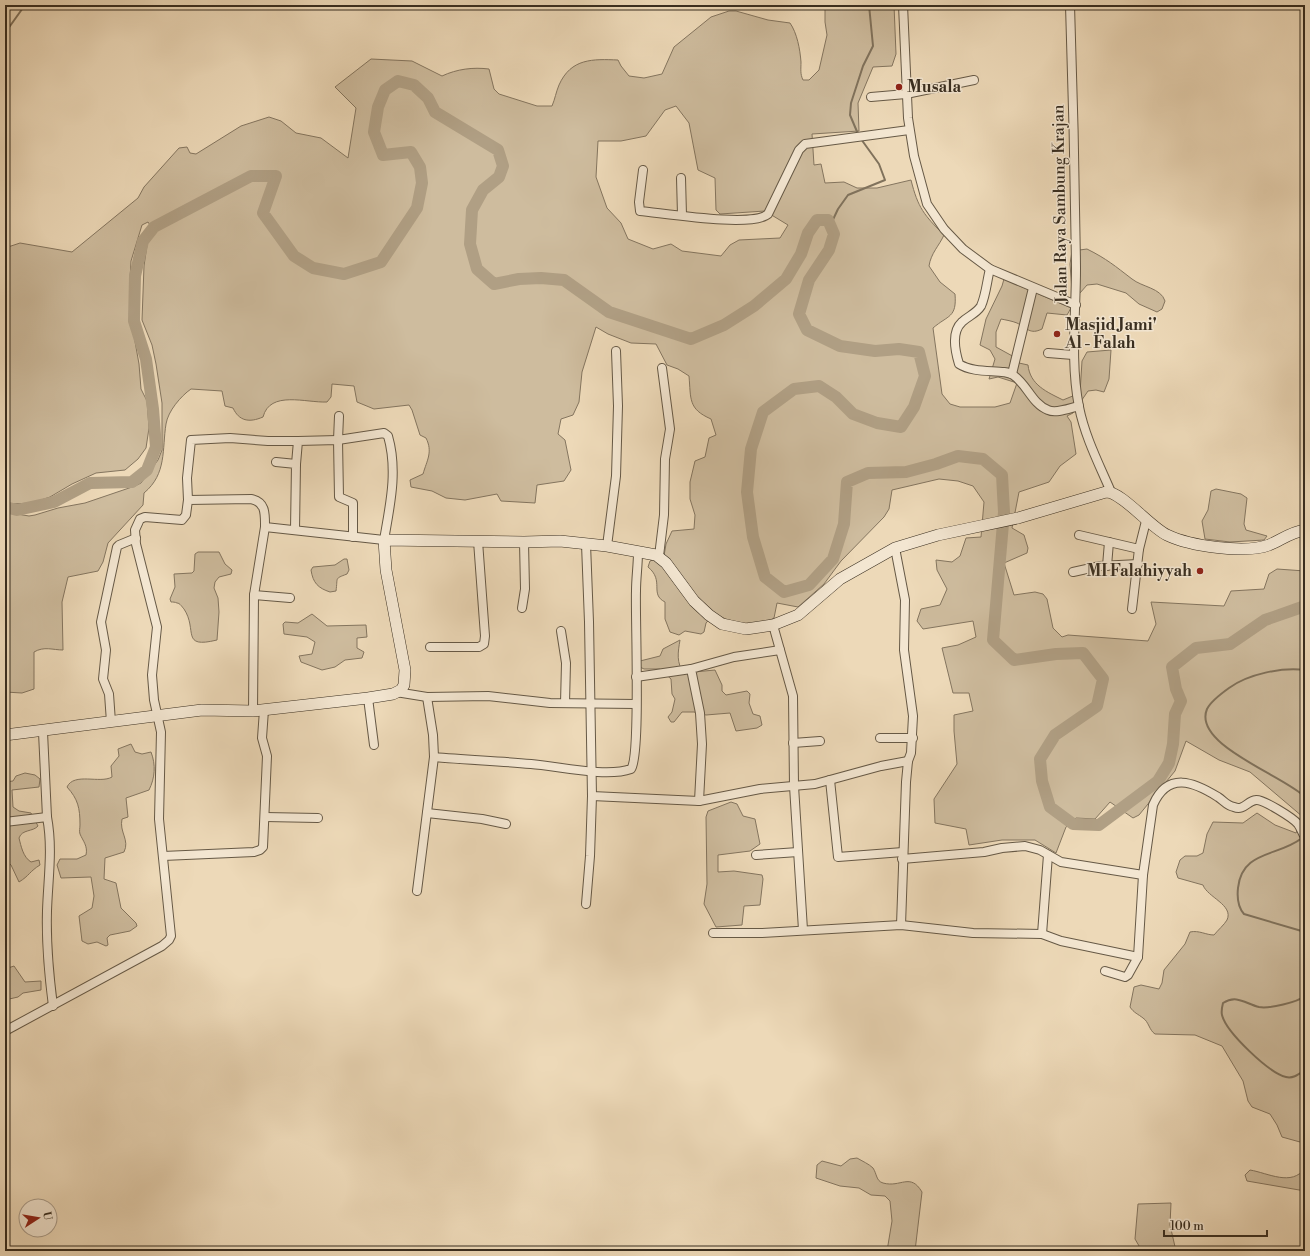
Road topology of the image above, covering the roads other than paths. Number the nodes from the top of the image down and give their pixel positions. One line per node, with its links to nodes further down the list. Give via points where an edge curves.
1 (903, 5): 4 (street)
2 (1070, 5): 12 (street, Jalan Raya Sambung Krajan)
3 (974, 80): 4 (street)
4 (906, 94): 5 (street); 6 (street)
5 (871, 97)
6 (910, 130): 9 (street, via 802,146 766,216 759,219 742,221); 10 (street, via 915,163 928,204 944,230 963,249)
7 (643, 170): 9 (street, via 640,211)
8 (681, 178): 9 (street)
9 (682, 215)
10 (990, 269): 11 (street); 17 (street, via 982,304 977,311 961,322 956,331 959,364 968,368)
11 (1033, 288): 12 (street); 17 (street)
12 (1076, 305): 15 (street, Jalan Raya Sambung Krajan)
13 (616, 351): 38 (street, via 616,476)
14 (1048, 353): 15 (street)
15 (1073, 355): 18 (street, Jalan Raya Sambung Krajan)
16 (662, 368): 42 (street, via 670,429 665,459 664,514)
17 (1012, 374): 18 (street, via 1021,381 1036,401 1048,410)
18 (1079, 406): 24 (street, Jalan Raya Sambung Krajan, via 1091,447)
19 (339, 416): 20 (street)
20 (338, 440): 21 (street); 31 (street, via 339,497 353,502); 33 (street, via 384,434 388,436 393,466 393,488)
21 (298, 441): 23 (street); 25 (street, via 268,442 230,438 191,440 187,478)
22 (276, 462): 23 (street)
23 (296, 464): 28 (street)
24 (1111, 492): 26 (main road); 39 (main road)
25 (188, 500): 27 (street, via 255,500 263,506); 32 (street, via 186,515 182,520 145,517 140,519 135,530)
26 (1146, 521): 29 (main road, via 1176,539 1233,549 1260,547); 40 (street)
27 (265, 527): 28 (street); 46 (street)
28 (296, 530): 31 (street)
29 (1305, 530)
30 (1079, 535): 36 (street)
31 (353, 537): 33 (street)
32 (136, 538): 63 (street, via 157,627 152,675); 64 (street, via 117,547 101,622 106,650 103,679 109,694)
33 (384, 540): 34 (main road); 56 (main road, via 384,558 404,670 404,685)
34 (478, 541): 35 (main road); 52 (street, via 484,644 479,647)
35 (524, 542): 37 (main road, via 560,541); 48 (street, via 525,589)
36 (1109, 542): 40 (street); 44 (street)
37 (586, 544): 38 (main road); 60 (street)
38 (607, 546): 41 (main road)
39 (895, 548): 50 (main road, via 840,579 798,615); 68 (street, via 905,600 904,650 913,716)
40 (1139, 549): 43 (street)
41 (638, 552): 42 (main road); 55 (street)
42 (659, 556): 50 (main road, via 694,601 722,624 746,629)
43 (1138, 564): 44 (street); 49 (street)
44 (1107, 566): 45 (street)
45 (1072, 572)
46 (254, 595): 47 (street); 62 (street)
47 (290, 598)
48 (522, 608)
49 (1132, 609)
50 (774, 625): 53 (street)
51 (561, 631): 59 (street, via 566,663)
52 (430, 646)
53 (780, 650): 54 (street, via 734,657); 70 (street, via 793,696)
54 (690, 669): 55 (street); 78 (street, via 700,713)
55 (636, 677): 61 (street)
56 (396, 692): 57 (street); 58 (main road)
57 (427, 697): 59 (street, via 488,696); 72 (street)
58 (368, 698): 62 (main road); 71 (street)
59 (565, 703): 60 (street)
60 (591, 703): 61 (street); 74 (street)
61 (636, 704): 74 (street, via 633,766 624,771)
62 (258, 710): 63 (main road, via 202,710); 81 (street, via 267,756)
63 (158, 715): 64 (main road); 89 (street, via 161,732 159,819)
64 (111, 722): 65 (main road)
65 (43, 732): 66 (main road); 80 (street)
66 (5, 735)
67 (880, 738): 68 (street)
68 (913, 738): 73 (street)
69 (820, 741): 70 (street)
70 (793, 742): 76 (street)
71 (374, 745)
72 (434, 758): 74 (street, via 531,764); 79 (street)
73 (908, 761): 75 (street); 90 (street)
74 (592, 772): 77 (street)
75 (830, 780): 76 (street); 90 (street, via 838,857)
76 (794, 786): 78 (street, via 744,791); 86 (street)
77 (592, 796): 78 (street); 93 (street)
78 (700, 801)
79 (427, 813): 84 (street); 92 (street)
80 (47, 817): 83 (street); 100 (street, via 51,849 47,912)
81 (265, 817): 82 (street); 89 (street, via 264,842 260,850)
82 (318, 818)
83 (5, 822)
84 (506, 824)
85 (1304, 835): 91 (street, via 1292,818 1261,800 1234,808 1200,787 1180,781 1165,787 1156,797)
86 (798, 852): 87 (street); 95 (street)
87 (756, 855)
88 (1048, 855): 90 (street, via 1026,846 984,852); 91 (street, via 1061,862); 97 (street)
89 (163, 856): 100 (street, via 171,936 169,940)
90 (903, 856): 94 (street)
91 (1143, 875): 98 (street)
92 (417, 891)
93 (586, 904)
94 (901, 925): 95 (street); 97 (street, via 973,933)
95 (803, 930): 96 (street)
96 (713, 934)
97 (1042, 934): 98 (street, via 1061,941)
98 (1138, 957): 99 (street, via 1125,977)
99 (1105, 971)
100 (53, 1006): 101 (street)
101 (5, 1032)

